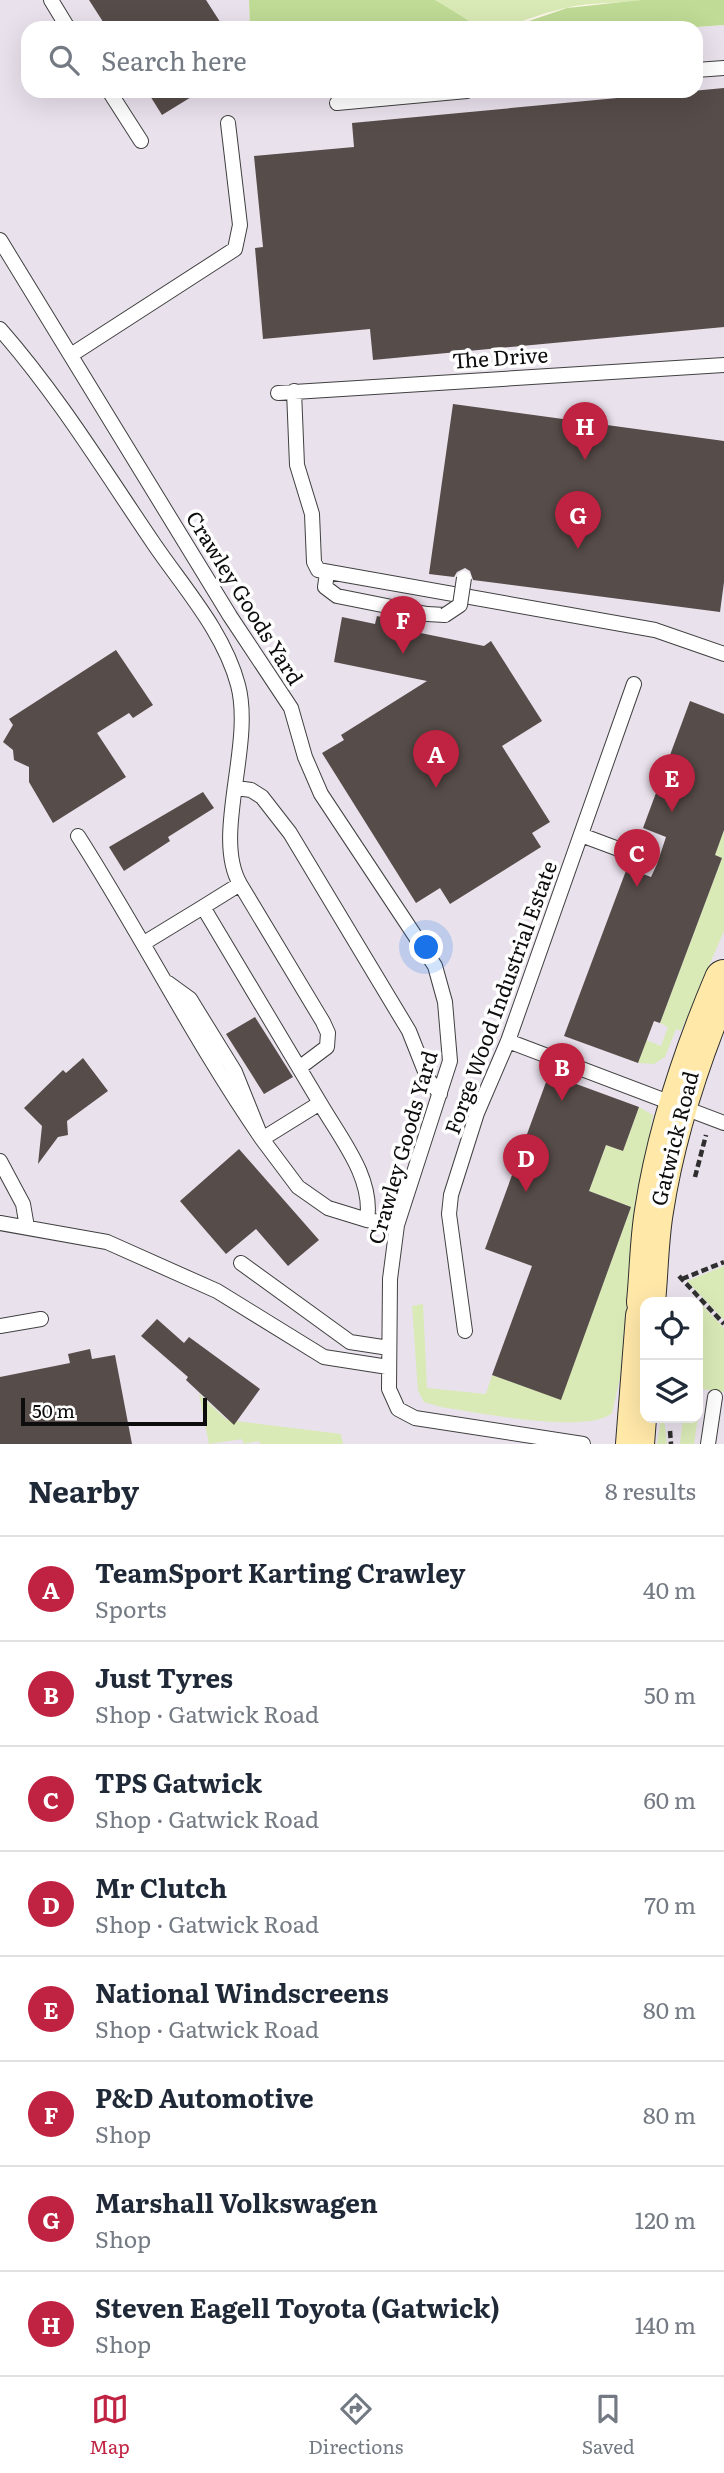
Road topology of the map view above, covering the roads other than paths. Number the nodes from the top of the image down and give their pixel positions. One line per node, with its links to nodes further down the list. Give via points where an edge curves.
1 (51, 0): 2 (lane)
2 (64, 21)
3 (724, 68): 4 (lane)
4 (703, 70)
5 (113, 98): 9 (lane)
6 (391, 98): 7 (lane)
7 (337, 103)
8 (228, 123): 12 (lane, via 240,225 235,249)
9 (141, 141)
10 (0, 240): 12 (lane, Crawley Goods Yard)
11 (0, 329): 20 (lane, via 46,388 220,642 240,693 242,737)
12 (71, 355): 30 (lane, Crawley Goods Yard, via 291,708 321,794 435,966 451,1045)
13 (724, 365): 14 (lane, The Drive)
14 (294, 391): 15 (lane, The Drive); 16 (lane, via 298,465 312,514 314,562)
15 (278, 393)
16 (327, 573): 17 (lane, bridge, via 325,587 337,596 445,615 460,605); 18 (lane, via 655,630)
17 (464, 578)
18 (724, 654)
19 (635, 684): 21 (lane, Forge Wood Industrial Estate)
20 (236, 788): 24 (lane, via 230,855); 30 (lane, via 262,797 290,833 409,1031 428,1079)
21 (581, 835): 23 (lane); 28 (lane, Forge Wood Industrial Estate)
22 (78, 836): 26 (lane)
23 (648, 860)
24 (240, 884): 25 (lane); 29 (lane, via 326,1027 327,1047)
25 (202, 907): 26 (lane); 29 (lane)
26 (144, 943): 33 (lane, via 222,1081)
27 (724, 979): 32 (street, Gatwick Road)
28 (509, 1041): 32 (lane); 43 (lane, Forge Wood Industrial Estate, via 481,1100 449,1202)
29 (299, 1069): 31 (lane)
30 (440, 1094): 37 (lane, Crawley Goods Yard)
31 (320, 1103): 33 (lane); 35 (lane, via 366,1187)
32 (705, 1116): 40 (street, Gatwick Road, via 654,1213)
33 (262, 1139): 35 (lane, via 305,1193 336,1212)
34 (0, 1161): 38 (lane, via 23,1204)
35 (368, 1220): 37 (lane)
36 (0, 1223): 38 (lane)
37 (397, 1225): 44 (lane, Crawley Goods Yard)
38 (27, 1227): 46 (lane, via 107,1242 217,1291 324,1357)
39 (241, 1262): 44 (lane, via 350,1342)
40 (661, 1293)
41 (41, 1319): 42 (lane)
42 (0, 1326)
43 (465, 1331)
44 (388, 1348): 46 (lane, Crawley Goods Yard)
45 (642, 1360): 49 (street)
46 (388, 1367): 48 (lane, Crawley Goods Yard, via 391,1398 407,1416)
47 (715, 1397): 50 (lane)
48 (583, 1444)
49 (635, 1444)
50 (708, 1444)

